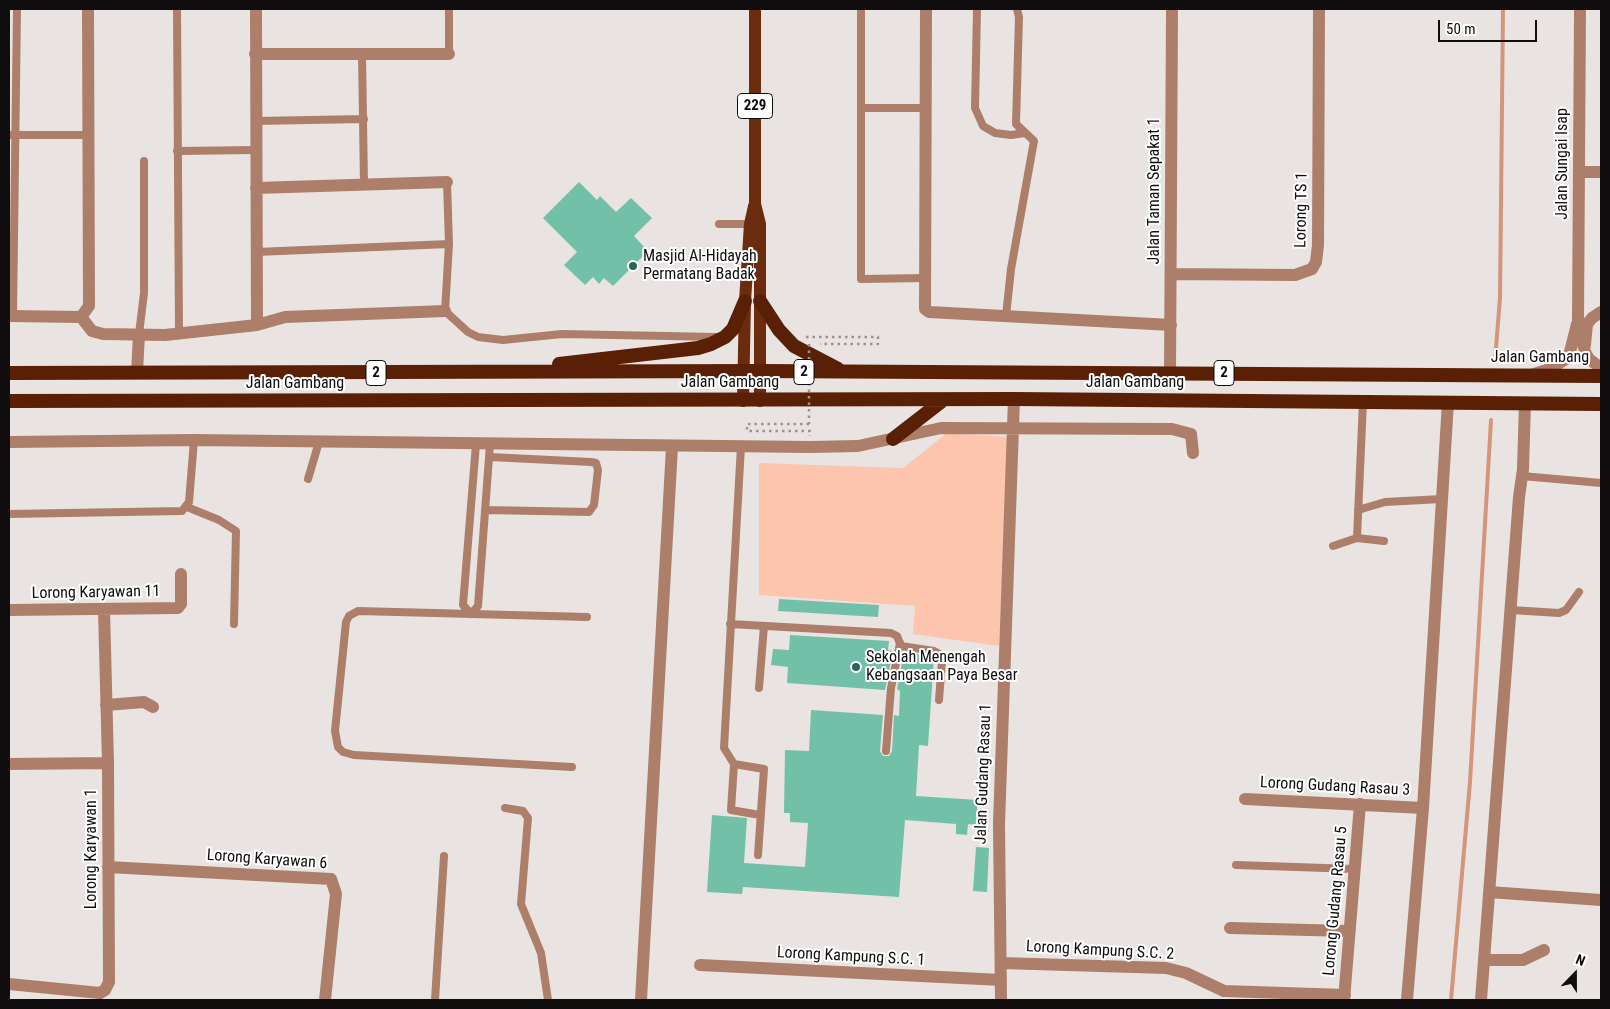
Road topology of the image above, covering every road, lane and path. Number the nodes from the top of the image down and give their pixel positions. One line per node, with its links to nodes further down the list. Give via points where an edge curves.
1 (17, 9): 22 (lane)
2 (88, 9): 23 (street)
3 (177, 9): 25 (lane)
4 (256, 9): 14 (street)
5 (449, 9): 16 (lane)
6 (755, 9): 33 (main road, 229)
7 (861, 9): 17 (lane)
8 (926, 9): 18 (street)
9 (977, 9): 21 (lane, via 975,108 983,126 995,133)
10 (1018, 9): 21 (lane, via 1016,124)
11 (1172, 9): 36 (street, Jalan Taman Sepakat 1)
12 (1318, 9): 36 (street, Lorong TS 1, via 1316,262 1312,269 1295,275)
13 (1580, 9): 27 (street, Jalan Sungai Isap)
14 (255, 54): 15 (street); 20 (street)
15 (362, 54): 16 (street); 19 (lane)
16 (449, 54)
17 (861, 108): 18 (lane); 37 (lane, via 860,279)
18 (926, 108): 37 (street)
19 (364, 120): 20 (lane); 30 (lane)
20 (255, 121): 24 (street)
21 (1025, 133): 43 (lane, via 1034,141)
22 (11, 135): 23 (lane); 42 (lane)
23 (88, 135): 44 (street, via 90,298 89,306)
24 (255, 150): 25 (lane); 31 (street)
25 (177, 151): 48 (lane)
26 (144, 161): 49 (lane, via 144,293)
27 (1579, 172): 28 (street); 45 (street, Jalan Sungai Isap)
28 (1601, 172)
29 (447, 182): 30 (street); 34 (lane)
30 (364, 184): 31 (street)
31 (256, 188): 35 (street)
32 (719, 224): 33 (lane)
33 (755, 224): 38 (main road, 229); 39 (main road, 229)
34 (449, 244): 35 (lane); 40 (lane)
35 (256, 252): 46 (street)
36 (1171, 274): 47 (street, Jalan Taman Sepakat 1)
37 (925, 278): 43 (street, via 925,309 929,312)
38 (745, 301): 50 (highway, via 738,320); 56 (main road, 229)
39 (760, 301): 57 (main road, 229); 58 (highway, via 794,346)
40 (445, 312): 46 (street, via 284,317); 50 (lane, via 468,332 490,340 578,334)
41 (1601, 312): 52 (street, via 1587,324)
42 (11, 316): 44 (street)
43 (1006, 316): 47 (street)
44 (81, 317): 49 (street, via 92,331 102,334)
45 (1578, 319): 52 (street); 61 (street, via 1566,359 1550,369)
46 (257, 325): 48 (street)
47 (1171, 325): 60 (street, Jalan Taman Sepakat 1)
48 (179, 332): 49 (street)
49 (139, 334): 59 (street)
50 (725, 337): 55 (highway, via 698,348)
51 (815, 337): 73 (path, bridge, via 878,337 878,344 809,344 809,424 747,424 747,431)
52 (1586, 352): 53 (street, via 1589,359)
53 (1601, 368)
54 (9, 372): 59 (highway, Jalan Gambang / 2)
55 (496, 372): 56 (highway, Jalan Gambang / 2); 59 (highway, Jalan Gambang / 2)
56 (744, 372): 57 (highway, Jalan Gambang / 2); 65 (main road, 229)
57 (760, 372): 58 (highway, Jalan Gambang / 2); 66 (main road, 229)
58 (847, 372): 60 (highway, Jalan Gambang / 2)
59 (137, 373)
60 (1170, 373): 61 (highway, Jalan Gambang / 2)
61 (1528, 376): 62 (highway, Jalan Gambang / 2)
62 (1601, 376)
63 (1014, 399): 67 (highway, Jalan Gambang / 2); 68 (highway, Jalan Gambang / 2); 72 (street, Jalan Gudang Rasau 1)
64 (9, 401): 65 (highway, Jalan Gambang / 2)
65 (743, 401): 66 (highway, Jalan Gambang / 2)
66 (760, 401): 67 (highway, Jalan Gambang / 2)
67 (942, 401): 74 (highway)
68 (1363, 402): 69 (highway, Jalan Gambang / 2); 89 (lane)
69 (1448, 402): 70 (highway, Jalan Gambang / 2); 86 (street)
70 (1525, 403): 71 (highway, Jalan Gambang / 2); 83 (street)
71 (1601, 404)
72 (1013, 428): 74 (street, via 942,428); 82 (street, via 1172,429 1191,434); 130 (street, Jalan Gudang Rasau 1, via 999,824)
73 (810, 431)
74 (894, 439): 80 (street, via 858,446)
75 (194, 440): 76 (street); 77 (street); 87 (lane)
76 (9, 442)
77 (319, 442): 78 (street); 84 (lane)
78 (476, 444): 81 (street); 99 (lane, via 463,605)
79 (672, 446): 80 (street); 81 (street); 138 (street)
80 (742, 446): 102 (lane)
81 (490, 451): 88 (lane); 88 (lane, via 591,462 596,463 598,470 594,505 588,512)
82 (1194, 453)
83 (1522, 476): 85 (lane); 98 (street)
84 (308, 479)
85 (1601, 483)
86 (1442, 499): 89 (lane, via 1385,502); 117 (street)
87 (186, 507): 90 (lane, via 182,511); 101 (lane, via 219,520 236,531)
88 (486, 510): 99 (lane, via 478,606)
89 (1358, 510): 91 (lane)
90 (9, 514)
91 (1357, 538): 92 (lane); 93 (lane)
92 (1384, 541)
93 (1332, 546)
94 (181, 574): 96 (street, Lorong Karyawan 11, via 181,604 178,608)
95 (1579, 592): 98 (lane, via 1566,610 1559,613)
96 (104, 609): 97 (street, Lorong Karyawan 11); 107 (street, Lorong Karyawan 1)
97 (9, 610)
98 (1511, 610): 124 (street)
99 (471, 614): 100 (lane); 113 (lane, via 358,611 349,616 335,731 338,746 354,755)
100 (587, 617)
101 (234, 624)
102 (730, 624): 103 (lane); 112 (lane, via 724,748)
103 (764, 626): 104 (lane, via 891,633); 105 (lane)
104 (900, 643): 106 (lane, via 904,647 941,655); 109 (lane, via 893,668)
105 (759, 688)
106 (940, 700)
107 (106, 705): 108 (street, via 144,702); 110 (street, Lorong Karyawan 1)
108 (153, 707)
109 (886, 751)
110 (108, 763): 111 (street); 122 (street, Lorong Karyawan 1)
111 (9, 764)
112 (734, 764): 118 (lane, via 731,810); 118 (lane, via 764,769)
113 (572, 768)
114 (1246, 799): 115 (street, Lorong Gudang Rasau 3)
115 (1360, 804): 117 (street, Lorong Gudang Rasau 3); 123 (street, Lorong Gudang Rasau 5)
116 (505, 808): 137 (lane, via 523,811 528,818 521,904 541,953)
117 (1423, 808): 140 (street)
118 (760, 814): 120 (lane)
119 (444, 856): 136 (lane)
120 (758, 856)
121 (1236, 865): 123 (lane)
122 (108, 867): 133 (street, Lorong Karyawan 1, via 109,982 104,990 100,993); 135 (street, Lorong Karyawan 6, via 331,879 336,894)
123 (1355, 869): 127 (street, Lorong Gudang Rasau 5)
124 (1489, 892): 125 (street); 129 (street)
125 (1601, 900)
126 (1230, 928): 127 (street)
127 (1349, 931): 134 (street, Lorong Gudang Rasau 5)
128 (1544, 950): 129 (street, via 1524,960)
129 (1484, 960): 141 (street)
130 (1000, 963): 132 (street, Jalan Gudang Rasau 1); 134 (street, Lorong Kampung S.C. 2, via 1177,969 1224,991)
131 (700, 965): 132 (street, Lorong Kampung S.C. 1)
132 (1001, 980): 139 (street, Jalan Gudang Rasau 1)
133 (9, 984)
134 (1345, 998)
135 (325, 1000)
136 (435, 1000)
137 (548, 1000)
138 (641, 1000)
139 (1001, 1000)
140 (1407, 1000)
141 (1481, 1000)

